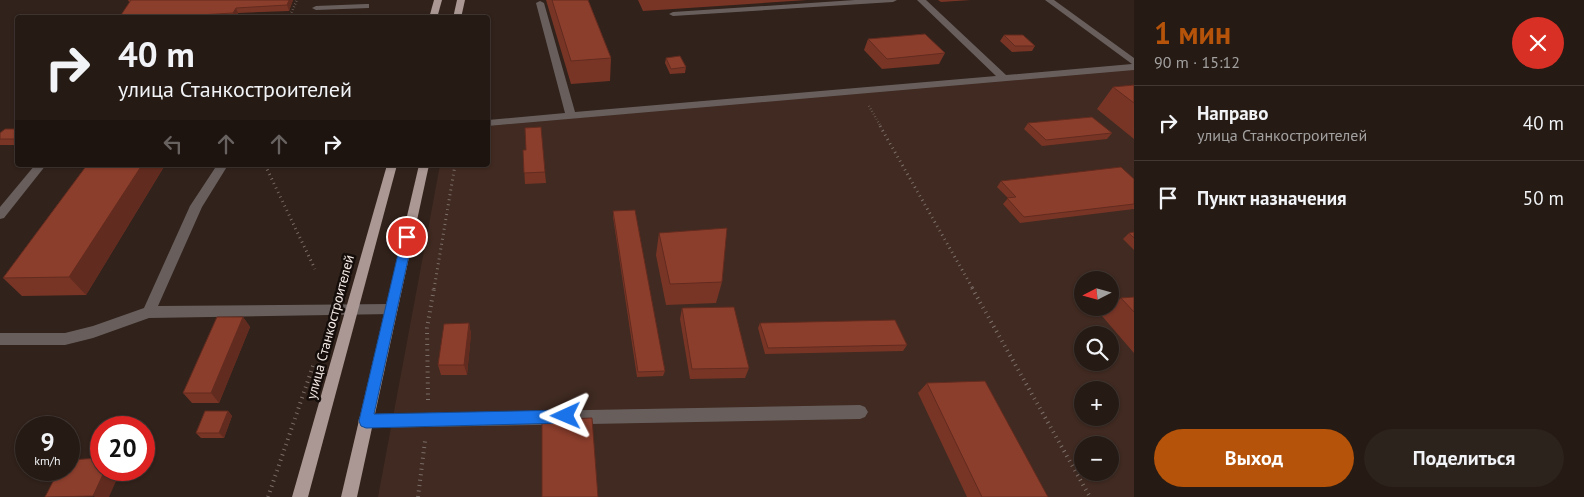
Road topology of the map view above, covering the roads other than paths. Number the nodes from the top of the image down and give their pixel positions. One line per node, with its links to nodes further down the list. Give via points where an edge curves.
1 (438, 0): 10 (main road)
2 (461, 0): 11 (main road)
3 (893, 0): 9 (street)
4 (922, 0): 14 (street)
5 (1049, 0): 12 (street)
6 (540, 3): 15 (street)
7 (366, 6): 8 (street)
8 (316, 8)
9 (674, 14)
10 (434, 15)
11 (458, 15)
12 (1134, 62)
13 (1134, 67): 14 (street)
14 (1005, 79): 15 (street)
15 (571, 116): 16 (street)
16 (490, 124)
17 (40, 167): 21 (street)
18 (222, 167): 24 (street, via 196,206)
19 (391, 167): 23 (main road, улица Станкостроителей)
20 (424, 167): 22 (main road)
21 (0, 214)
22 (391, 309): 23 (street); 27 (main road)
23 (352, 310): 24 (street); 28 (main road, улица Станкостроителей)
24 (149, 312): 25 (street, via 65,339)
25 (0, 339)
26 (860, 412): 27 (street)
27 (366, 421): 29 (main road)
28 (300, 497)
29 (349, 497)

